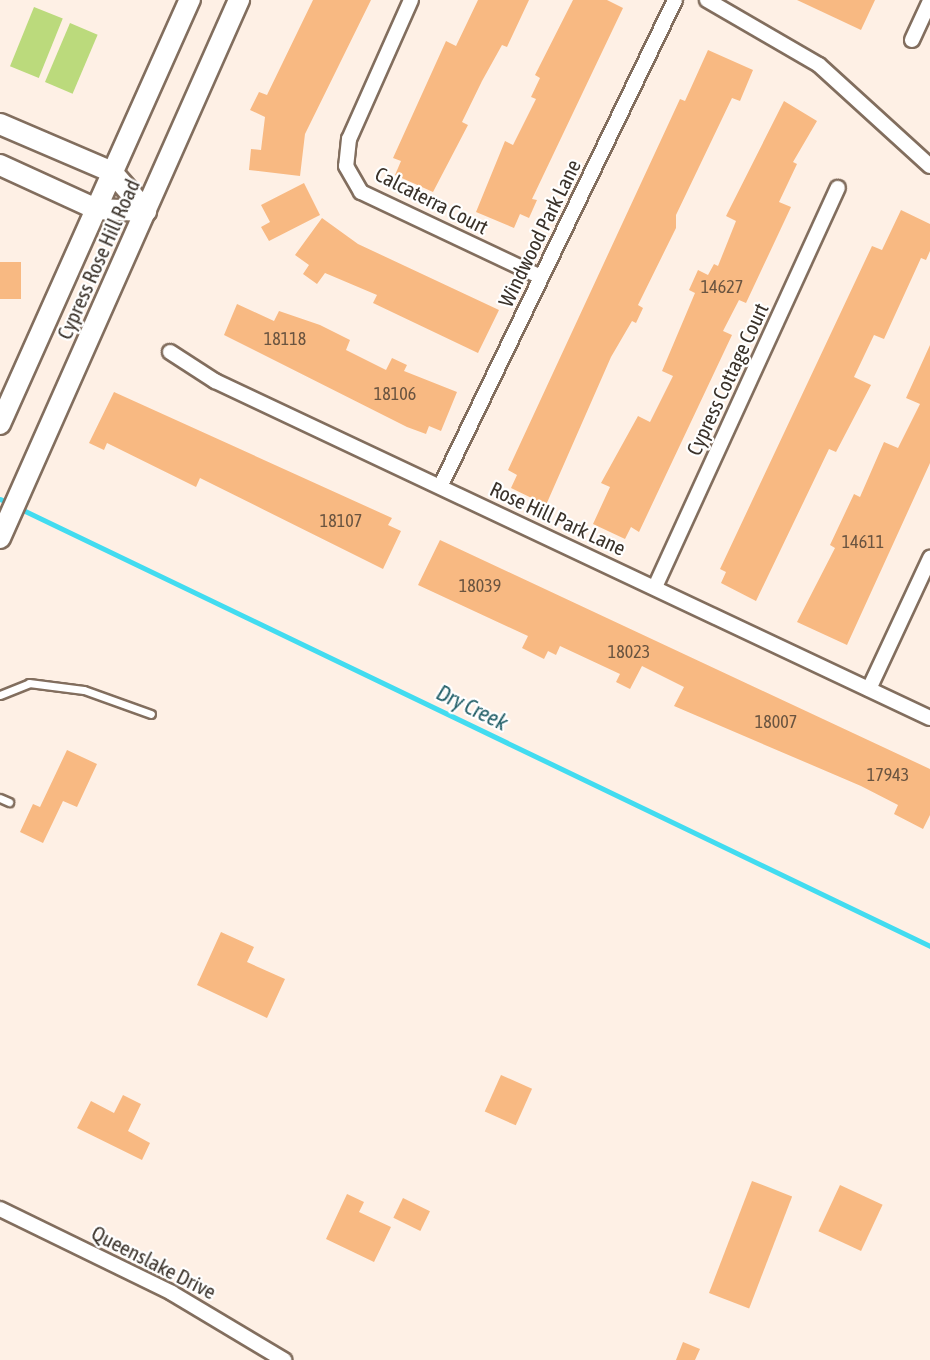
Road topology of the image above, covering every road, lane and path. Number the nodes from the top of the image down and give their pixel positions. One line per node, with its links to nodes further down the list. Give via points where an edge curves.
1 (190, 0): 11 (main road, Cypress Rose Hill Road)
2 (239, 0): 14 (main road, Cypress Rose Hill Road)
3 (411, 0): 15 (street, Calcaterra Court, via 349,139 346,166 361,192)
4 (675, 0): 15 (street, Windwood Park Lane)
5 (707, 0): 10 (street, via 819,65)
6 (930, 1): 7 (street)
7 (912, 40)
8 (0, 124): 11 (main road)
9 (0, 165): 13 (main road)
10 (930, 166)
11 (112, 172): 13 (main road, Cypress Rose Hill Road); 14 (main road)
12 (838, 188): 21 (street, Cypress Cottage Court)
13 (96, 209): 14 (main road); 17 (main road, Cypress Rose Hill Road)
14 (146, 211): 19 (main road, Cypress Rose Hill Road)
15 (542, 277): 18 (street, Windwood Park Lane)
16 (171, 352): 18 (street, Rose Hill Park Lane, via 214,381)
17 (0, 424)
18 (441, 485): 21 (street, Rose Hill Park Lane)
19 (0, 538)
20 (930, 558): 22 (street)
21 (655, 587): 22 (street, Rose Hill Park Lane)
22 (869, 689): 25 (street, Rose Hill Park Lane)
23 (0, 695): 24 (lane, via 29,683 73,688)
24 (152, 714)
25 (930, 718)
26 (0, 798): 27 (lane)
27 (9, 802)
28 (0, 1209): 29 (street, Queenslake Drive, via 172,1293)
29 (284, 1360)

